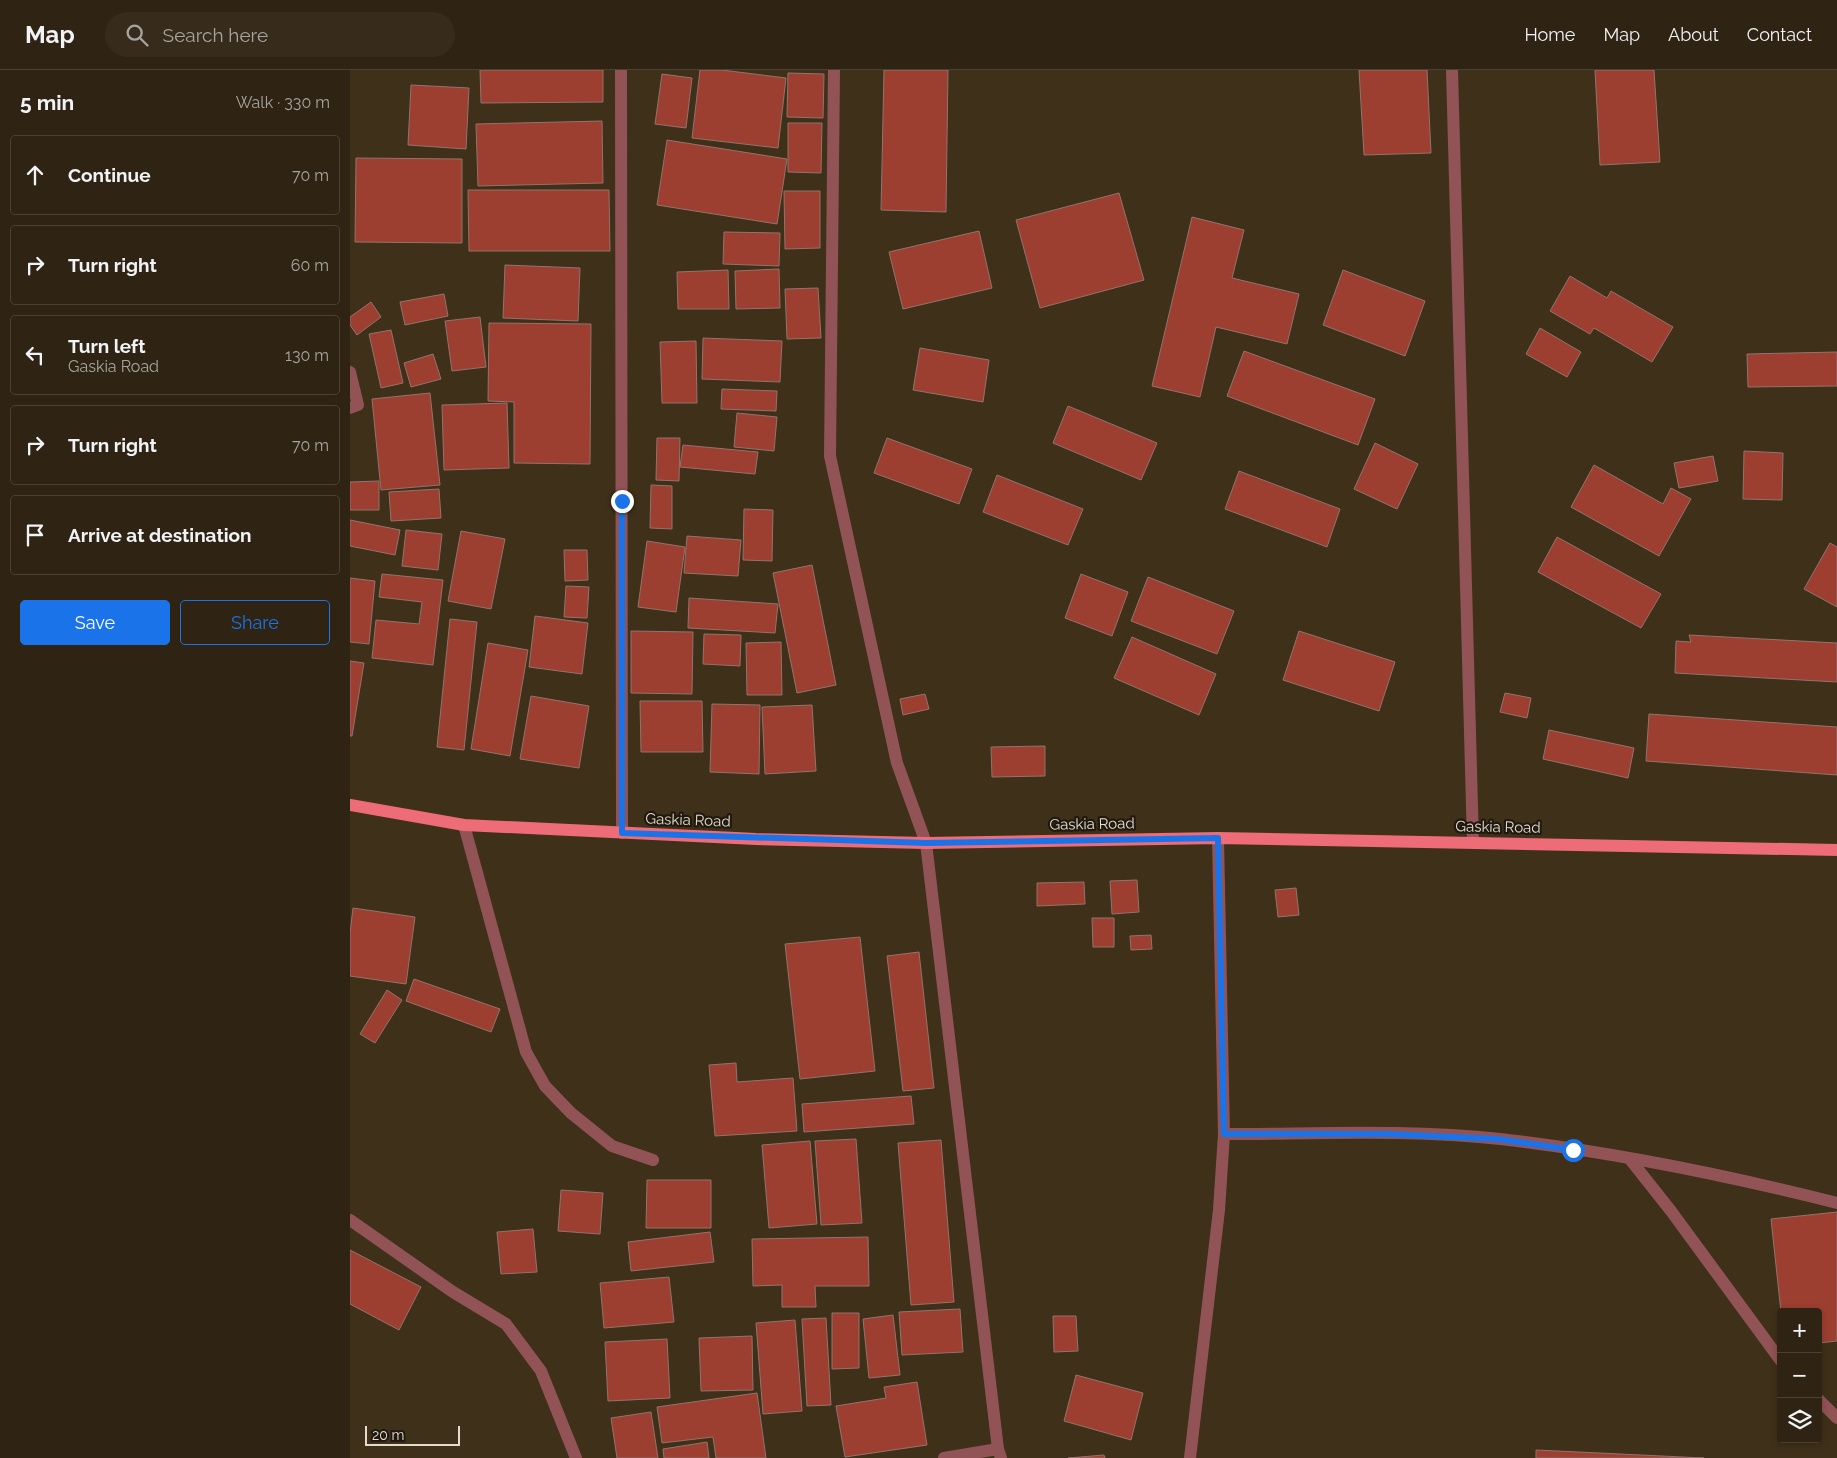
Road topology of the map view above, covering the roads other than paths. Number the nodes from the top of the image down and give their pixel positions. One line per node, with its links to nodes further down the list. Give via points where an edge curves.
1 (621, 70): 8 (street)
2 (834, 70): 10 (street, via 830,456 897,763)
3 (1452, 70): 11 (street)
4 (350, 372): 5 (street, via 358,405)
5 (350, 408)
6 (350, 805): 7 (main road, Gaskia Road)
7 (464, 825): 8 (main road, Gaskia Road); 15 (street, via 526,1052 545,1086 571,1113 612,1146)
8 (622, 833): 10 (main road, Gaskia Road)
9 (1218, 838): 10 (main road, Gaskia Road); 11 (main road, Gaskia Road); 13 (street)
10 (926, 843): 21 (street)
11 (1473, 844): 12 (main road, Gaskia Road)
12 (1837, 850)
13 (1224, 1134): 14 (street, via 1388,1134 1498,1139); 24 (street, via 1218,1220)
14 (1629, 1158): 16 (street, via 1750,1181); 18 (street, via 1672,1211)
15 (653, 1160)
16 (1837, 1203)
17 (350, 1220): 22 (street, via 453,1292 506,1324 541,1371)
18 (1777, 1355)
19 (1822, 1403): 20 (street)
20 (1837, 1418)
21 (1000, 1453): 23 (street)
22 (576, 1458)
23 (944, 1458)
24 (1190, 1458)

